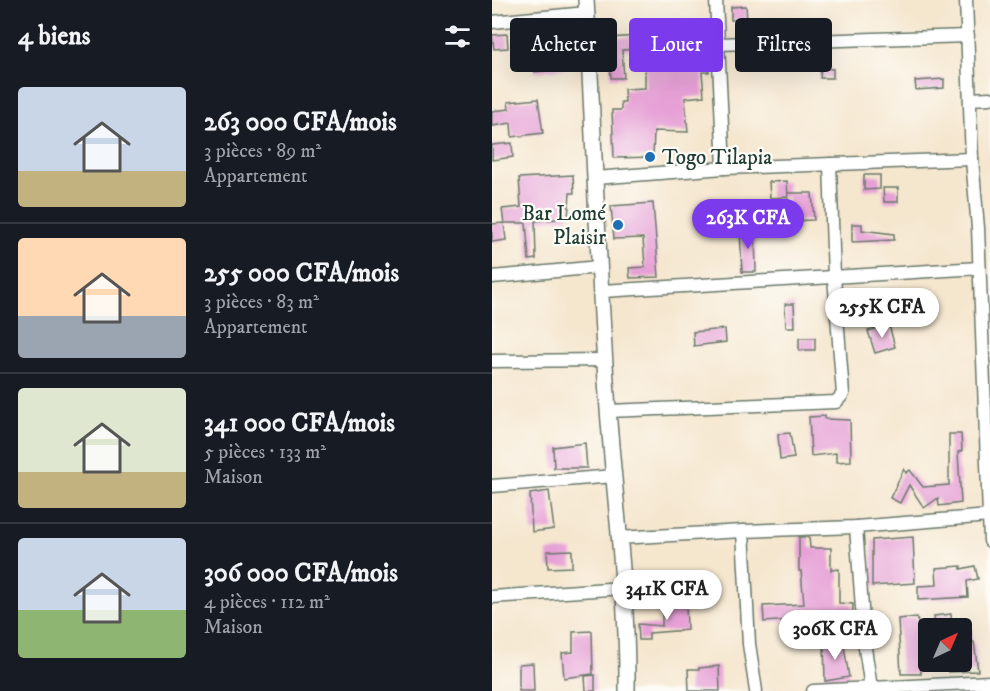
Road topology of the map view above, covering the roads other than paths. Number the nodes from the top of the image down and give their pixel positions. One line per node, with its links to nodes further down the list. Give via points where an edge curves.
1 (716, 0): 4 (street)
2 (966, 0): 6 (street)
3 (587, 7): 5 (street); 14 (street)
4 (717, 18)
5 (492, 22)
6 (968, 36): 7 (street); 10 (street)
7 (723, 44)
8 (719, 72): 13 (street)
9 (990, 98): 10 (street)
10 (970, 99): 11 (street)
11 (972, 159): 12 (street); 15 (street)
12 (830, 164): 13 (street); 19 (street)
13 (724, 168): 14 (street)
14 (595, 178): 16 (street)
15 (984, 228): 17 (street)
16 (599, 267): 18 (street); 20 (street)
17 (979, 268): 19 (street); 21 (street)
18 (492, 277)
19 (834, 277): 20 (street); 24 (street, via 843,394 836,402)
20 (602, 291): 22 (street)
21 (986, 344): 25 (street)
22 (605, 360): 23 (street); 24 (street)
23 (492, 361)
24 (608, 411): 26 (street)
25 (989, 461): 28 (street)
26 (614, 476): 27 (street); 31 (street)
27 (492, 486)
28 (988, 516): 29 (street); 32 (street)
29 (856, 527): 30 (street); 36 (street)
30 (743, 531): 31 (street); 38 (street, via 749,644)
31 (618, 538): 33 (street)
32 (990, 541)
33 (623, 588): 34 (street); 37 (street)
34 (492, 597)
35 (990, 682): 36 (street)
36 (871, 688): 39 (street)
37 (627, 691)
38 (756, 691)
39 (822, 691)

